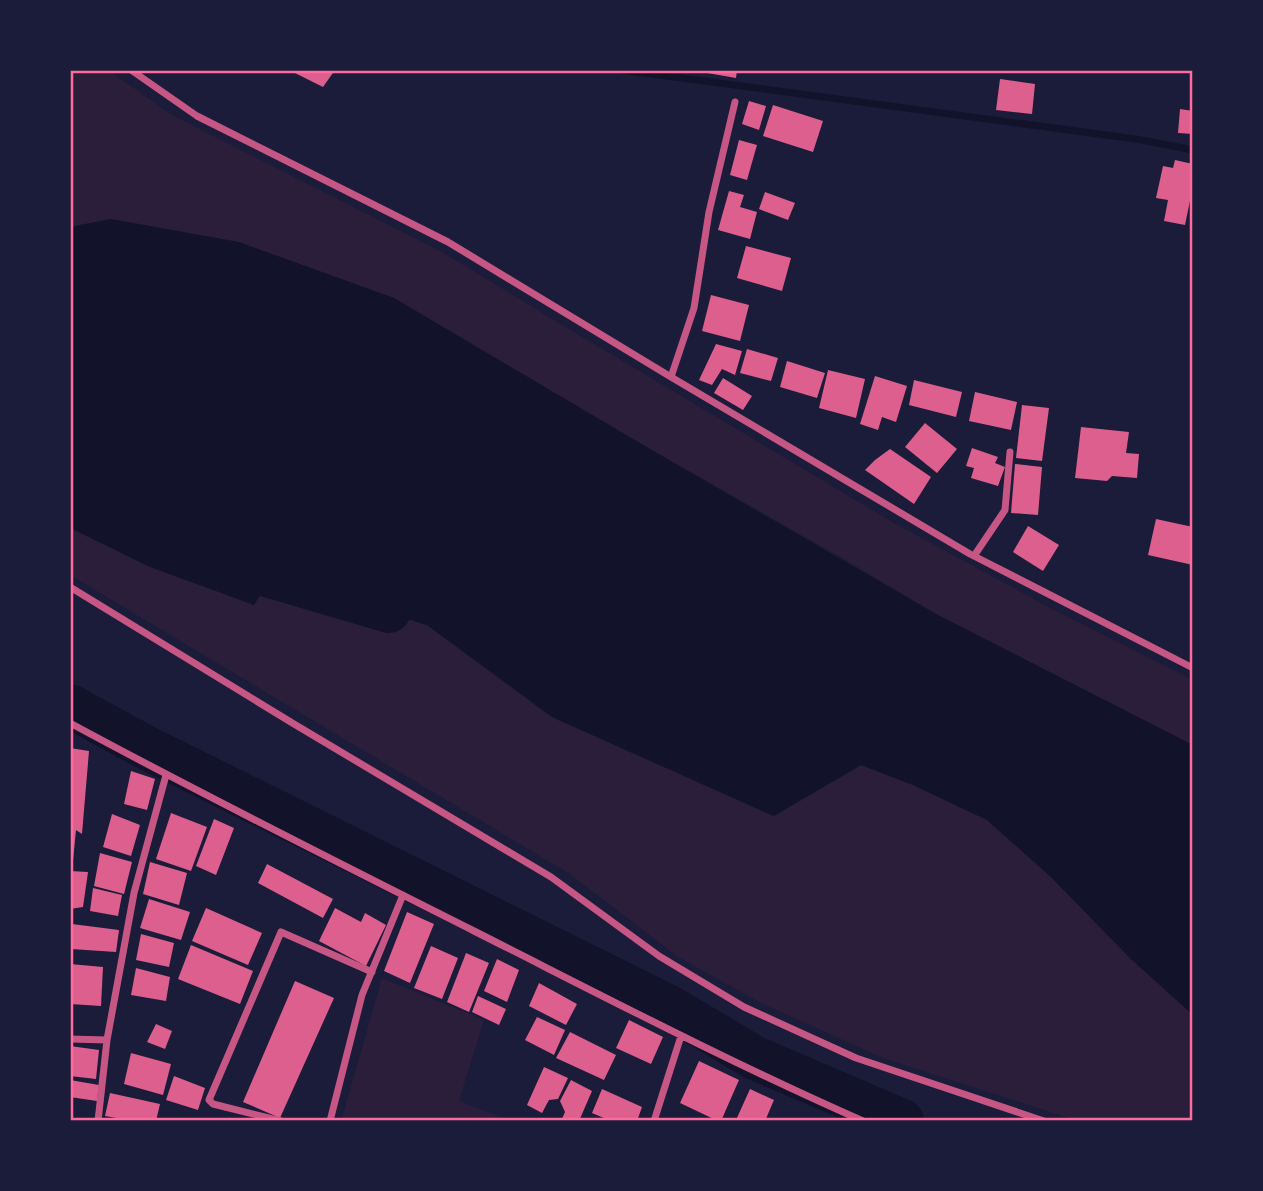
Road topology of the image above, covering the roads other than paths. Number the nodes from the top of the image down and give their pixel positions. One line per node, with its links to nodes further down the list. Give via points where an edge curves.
1 (131, 70): 3 (street, via 197,116 448,242)
2 (735, 102): 3 (street, via 709,212 694,308)
3 (671, 377): 5 (street)
4 (1010, 453): 5 (street, via 1005,510)
5 (974, 556): 7 (street)
6 (70, 587): 20 (street, via 551,877 659,956 744,1007 856,1058)
7 (1193, 668)
8 (70, 723): 9 (street)
9 (166, 775): 10 (street); 14 (street, via 134,893)
10 (403, 895): 11 (street); 12 (street)
11 (372, 972): 16 (street, via 281,932 209,1100); 17 (street)
12 (681, 1036): 18 (street); 19 (street)
13 (70, 1039): 14 (street)
14 (107, 1040): 15 (street)
15 (98, 1121)
16 (281, 1121)
17 (330, 1121)
18 (654, 1121)
19 (863, 1121)
20 (1044, 1121)

